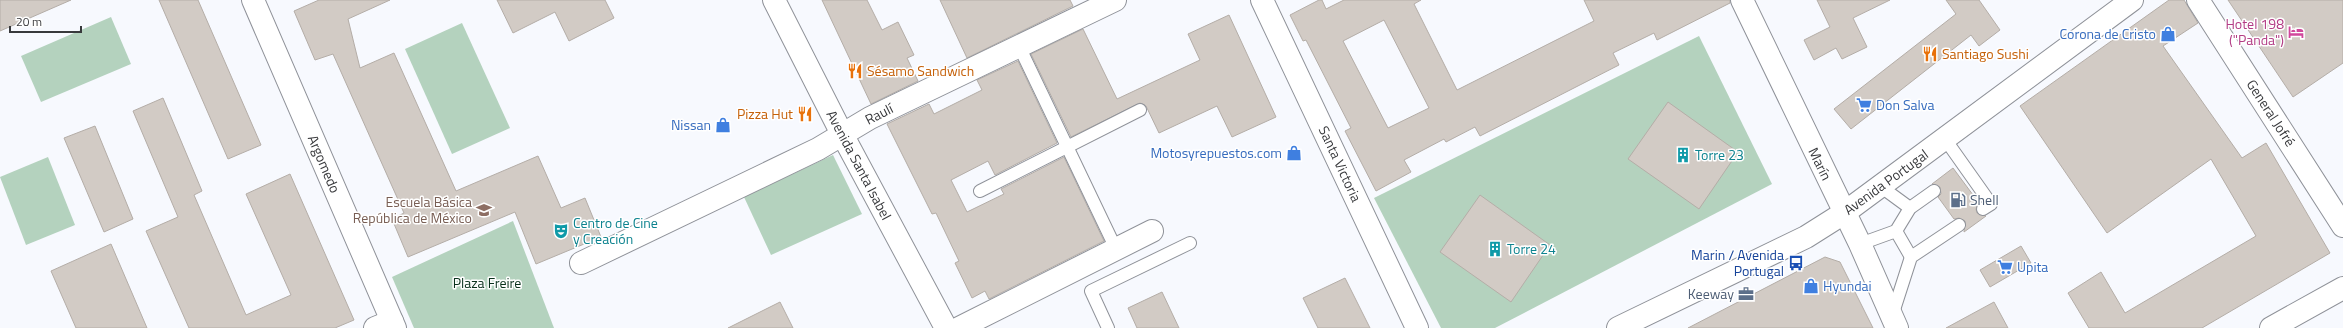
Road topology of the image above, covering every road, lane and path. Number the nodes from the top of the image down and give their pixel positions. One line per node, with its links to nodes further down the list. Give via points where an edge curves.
1 (253, 0): 30 (street, Argomedo)
2 (774, 0): 10 (street, Avenida Santa Isabel)
3 (1115, 0): 8 (street, Raulí)
4 (1262, 0): 34 (street, Santa Victoria)
5 (1742, 0): 18 (street, Marín)
6 (2132, 0): 11 (street, Avenida Portugal)
7 (2198, 0): 20 (street, General Jofré)
8 (1019, 46): 10 (street, Raulí); 12 (lane)
9 (1140, 110): 12 (lane)
10 (842, 134): 27 (street, Raulí, via 818,149); 31 (street, Avenida Santa Isabel)
11 (1945, 139): 13 (street, Avenida Portugal); 17 (lane, via 1961,171 1991,204)
12 (1067, 147): 14 (lane); 25 (lane)
13 (1880, 186): 16 (lane); 18 (street, Avenida Portugal)
14 (980, 191)
15 (1934, 191): 16 (lane)
16 (1910, 208): 22 (lane)
17 (1983, 209)
18 (1844, 213): 24 (street, Marín); 35 (street, Avenida Portugal, via 1806,237)
19 (1959, 225): 26 (lane)
20 (2343, 226)
21 (1152, 231): 25 (street)
22 (1896, 231): 24 (lane); 26 (lane)
23 (1190, 243): 33 (lane, via 1091,291)
24 (1860, 244): 29 (street, Marín)
25 (1116, 249): 32 (street)
26 (1912, 257): 29 (lane)
27 (581, 263)
28 (2343, 288): 36 (street)
29 (1894, 322)
30 (388, 326)
31 (946, 328)
32 (959, 328)
33 (1108, 328)
34 (1417, 328)
35 (1618, 328)
36 (2271, 328)

